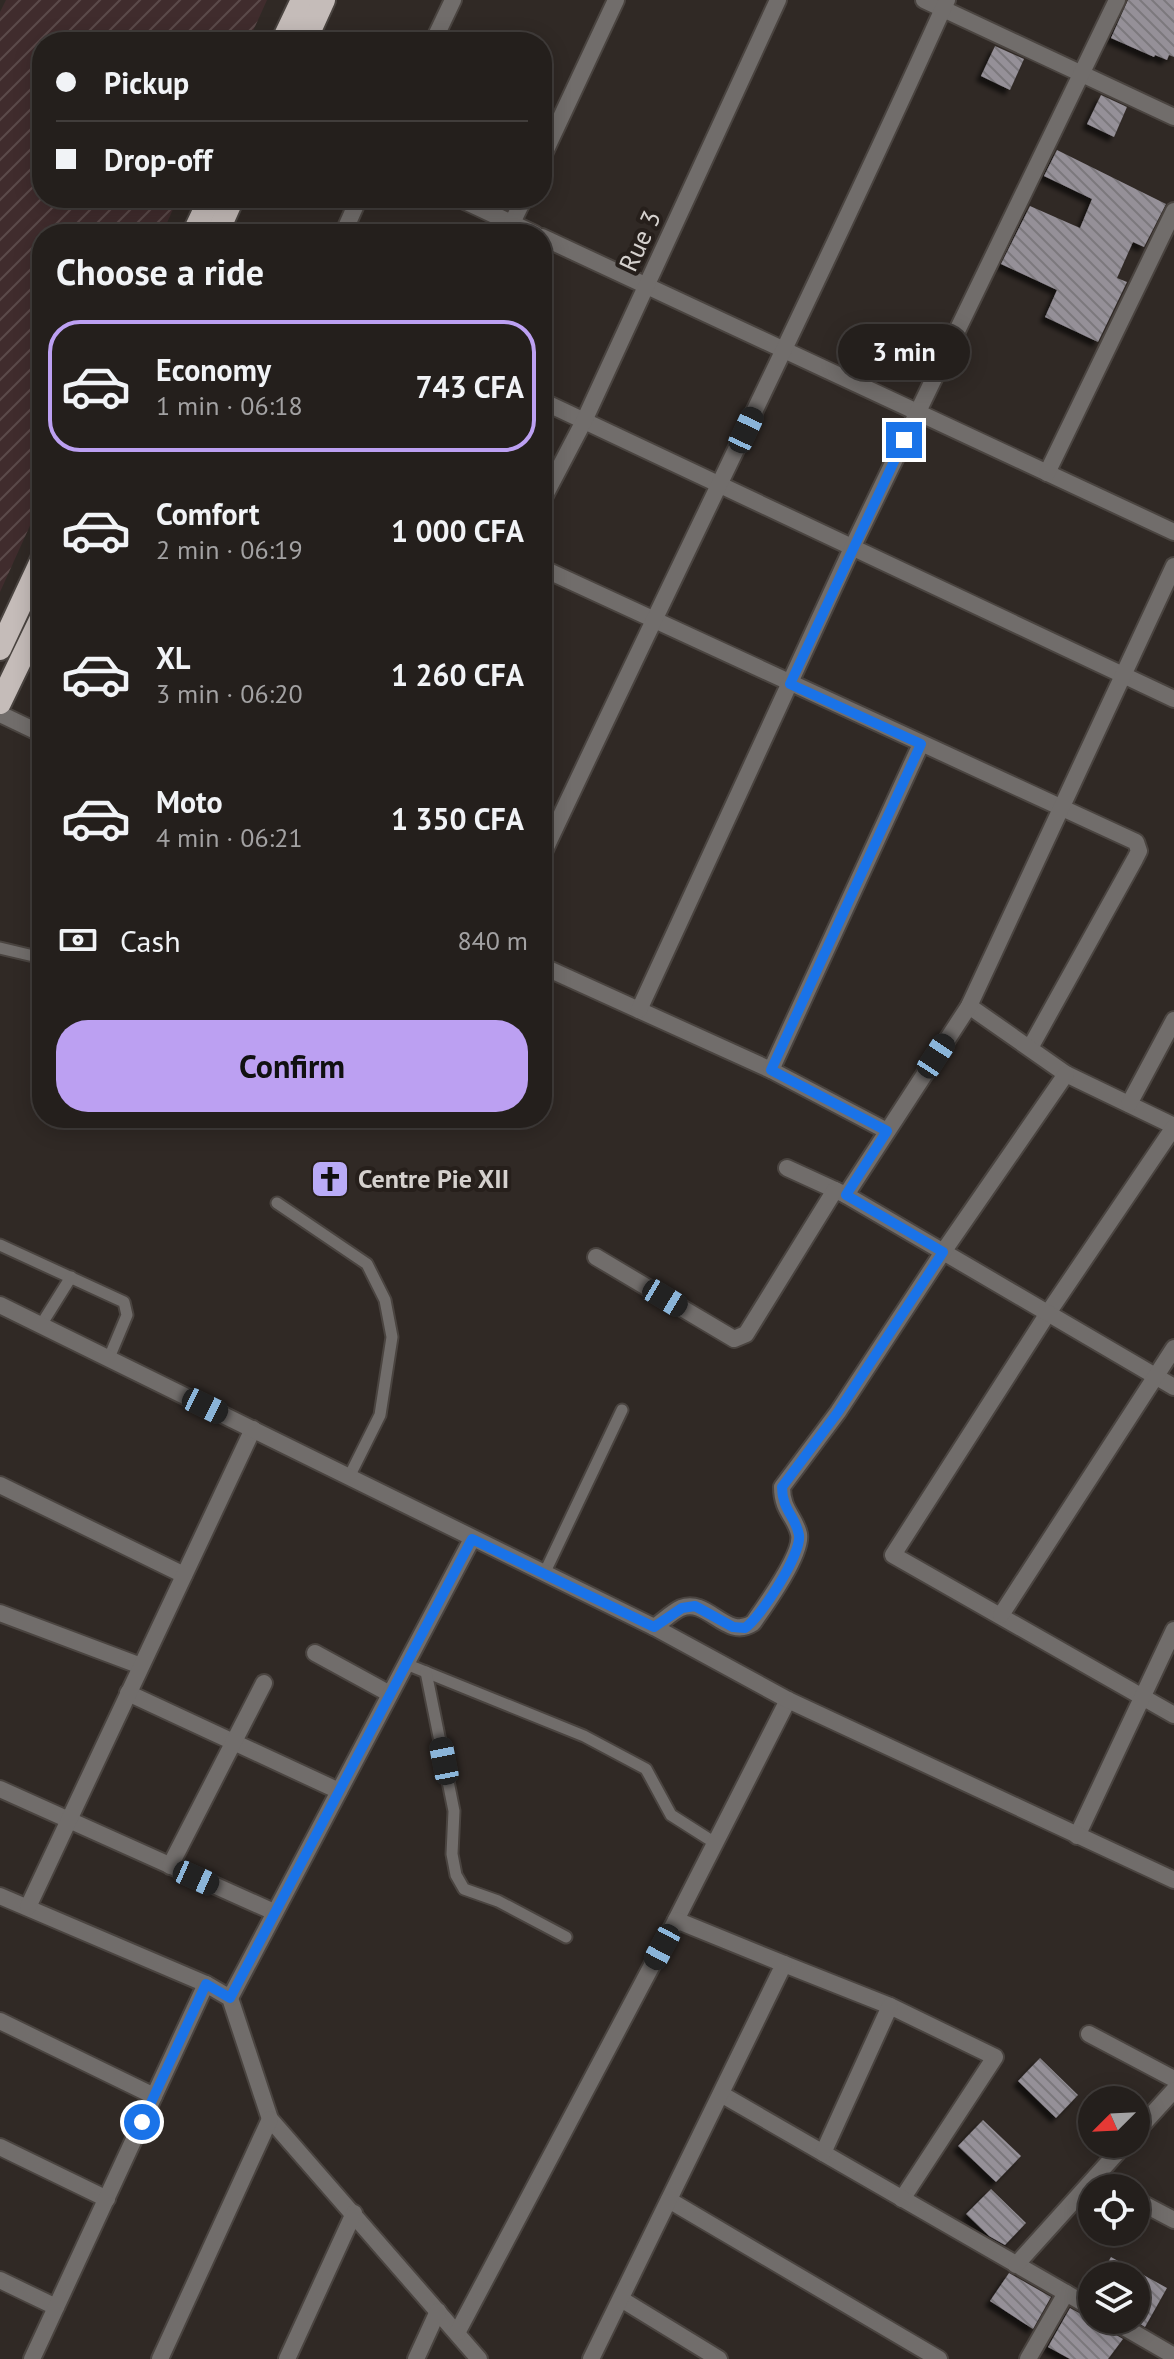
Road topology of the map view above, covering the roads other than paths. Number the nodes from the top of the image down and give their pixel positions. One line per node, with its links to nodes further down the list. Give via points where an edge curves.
1 (302, 0): 9 (highway)
2 (324, 0): 10 (highway)
3 (453, 0): 11 (street)
4 (616, 0): 14 (street)
5 (778, 0): 20 (street, Rue 3)
6 (924, 0): 8 (street)
7 (1117, 0): 12 (street)
8 (945, 5): 12 (street); 21 (street)
9 (287, 32)
10 (310, 32)
11 (438, 32)
12 (1083, 74): 13 (street); 23 (street)
13 (1174, 117)
14 (552, 137)
15 (480, 208): 18 (street)
16 (519, 208): 18 (street)
17 (1174, 211): 25 (street)
18 (512, 223)
19 (552, 242): 20 (street)
20 (646, 286): 21 (street); 24 (street, Rue 3)
21 (783, 351): 23 (street); 27 (street)
22 (552, 406): 24 (street)
23 (917, 413): 25 (street); 29 (street)
24 (584, 421): 26 (street, Rue 3); 27 (street)
25 (1047, 473): 28 (street)
26 (552, 482)
27 (721, 483): 29 (street); 33 (street)
28 (1174, 532)
29 (852, 548): 36 (street); 37 (street)
30 (1174, 566): 36 (street)
31 (552, 573): 33 (street)
32 (32, 580): 35 (highway)
33 (652, 621): 37 (street); 44 (street)
34 (32, 637): 39 (highway)
35 (0, 649)
36 (1123, 676): 38 (street); 43 (street)
37 (790, 684): 42 (street); 49 (street)
38 (1174, 699)
39 (0, 703)
40 (0, 714): 41 (street)
41 (32, 729)
42 (921, 744): 43 (street); 52 (street)
43 (1061, 809): 48 (street); 51 (street, via 1136,842 1139,851)
44 (552, 835)
45 (0, 948): 46 (lane)
46 (32, 956)
47 (552, 971): 49 (street)
48 (969, 1006): 51 (street); 56 (street)
49 (639, 1010): 52 (street)
50 (1174, 1020): 54 (street)
51 (1030, 1048): 53 (street)
52 (771, 1070): 56 (street)
53 (1066, 1074): 54 (street); 61 (street)
54 (1129, 1104): 55 (street)
55 (1174, 1126): 65 (street)
56 (887, 1131): 58 (street)
57 (787, 1168): 58 (street)
58 (840, 1192): 61 (street); 62 (street, via 740,1338)
59 (277, 1203): 73 (lane, via 367,1264 385,1300 392,1337 380,1415)
60 (0, 1245): 63 (lane)
61 (943, 1252): 65 (street); 80 (street, via 782,1487 782,1502 799,1534 798,1550 753,1623 733,1627 695,1606 682,1608)
62 (596, 1257)
63 (71, 1277): 66 (lane); 68 (lane, via 124,1302 127,1315)
64 (0, 1305): 66 (street)
65 (1048, 1313): 69 (street); 79 (street, via 893,1555)
66 (41, 1325): 68 (street)
67 (1174, 1348): 69 (street)
68 (109, 1358): 72 (street)
69 (1154, 1375): 70 (street); 79 (street)
70 (1174, 1387)
71 (622, 1410): 76 (lane)
72 (253, 1429): 73 (street); 77 (street)
73 (349, 1477): 75 (street)
74 (0, 1485): 77 (street)
75 (472, 1539): 76 (street); 83 (street)
76 (544, 1574): 80 (street)
77 (184, 1575): 84 (street)
78 (0, 1613): 84 (street)
79 (1001, 1615): 89 (street)
80 (654, 1627): 90 (street)
81 (1174, 1630): 89 (street)
82 (315, 1653): 88 (street)
83 (406, 1664): 85 (lane); 88 (street)
84 (141, 1666): 87 (street)
85 (426, 1672): 97 (lane, via 584,1736 646,1769 671,1815); 104 (lane, via 454,1811 456,1875 464,1889)
86 (264, 1683): 92 (street)
87 (128, 1693): 92 (street); 95 (street)
88 (390, 1694): 94 (street)
89 (1142, 1699): 91 (street); 96 (street)
90 (788, 1700): 96 (street); 97 (street)
91 (1174, 1715)
92 (234, 1742): 94 (street); 98 (street)
93 (0, 1789): 95 (street)
94 (339, 1791): 102 (street)
95 (68, 1820): 98 (street); 101 (street)
96 (1077, 1836): 99 (street)
97 (715, 1843): 103 (street)
98 (170, 1866): 102 (street)
99 (1174, 1880)
100 (0, 1896): 101 (street)
101 (28, 1907): 106 (street)
102 (274, 1912): 107 (street)
103 (676, 1920): 105 (street); 135 (street)
104 (566, 1937)
105 (784, 1964): 108 (street); 113 (street)
106 (206, 1984): 107 (street); 114 (street)
107 (230, 1998): 116 (street)
108 (890, 2006): 118 (street); 123 (street, via 995,2057)
109 (0, 2021): 114 (street)
110 (1089, 2034): 111 (street)
111 (1174, 2079)
112 (1174, 2090): 115 (street)
113 (721, 2094): 118 (street); 124 (street)
114 (154, 2096): 122 (street)
115 (1150, 2117)
116 (270, 2119): 126 (street); 139 (street)
117 (0, 2147): 122 (street)
118 (823, 2153): 123 (street)
119 (1113, 2158): 120 (street)
120 (1099, 2174)
121 (1078, 2197): 128 (street)
122 (107, 2199): 133 (street)
123 (902, 2199): 128 (street)
124 (669, 2200): 131 (street); 145 (street)
125 (1150, 2207): 127 (street)
126 (354, 2213): 134 (street); 140 (street)
127 (1174, 2220)
128 (1016, 2265): 130 (street)
129 (0, 2280): 133 (street)
130 (1066, 2293): 132 (street); 146 (street)
131 (621, 2299): 143 (street); 144 (street)
132 (1078, 2300)
133 (56, 2307): 138 (street)
134 (438, 2311): 135 (street); 141 (street)
135 (457, 2333): 142 (street)
136 (1136, 2334): 137 (street)
137 (1174, 2356)
138 (32, 2359)
139 (160, 2359)
140 (287, 2359)
141 (416, 2359)
142 (479, 2359)
143 (591, 2359)
144 (719, 2359)
145 (939, 2359)
146 (1028, 2359)

